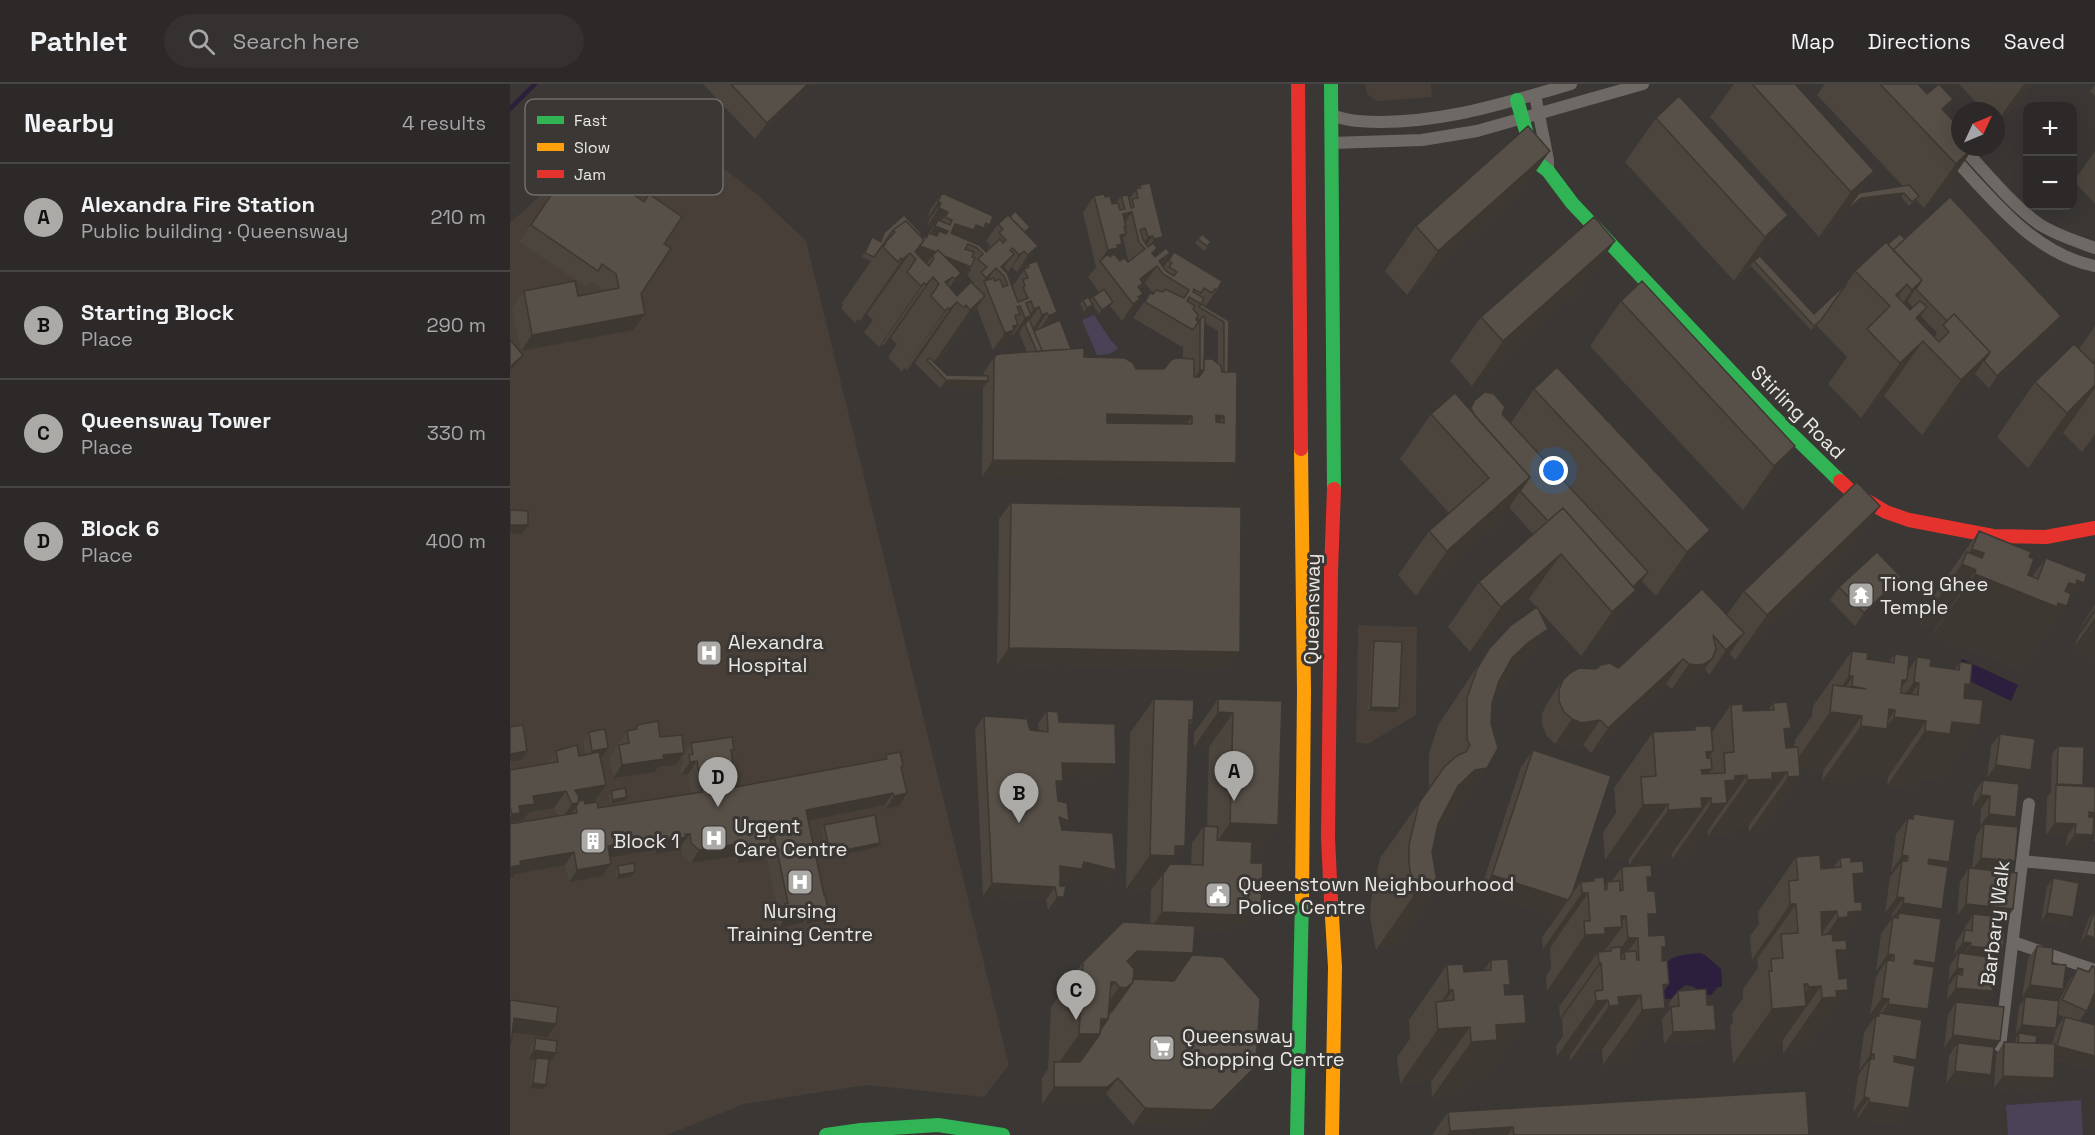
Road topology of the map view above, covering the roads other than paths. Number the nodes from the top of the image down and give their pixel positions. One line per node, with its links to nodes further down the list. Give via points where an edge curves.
1 (1298, 84): 15 (main road, Queensway)
2 (1331, 84): 8 (main road, Queensway)
3 (1571, 84): 5 (street)
4 (1643, 84): 7 (street)
5 (1535, 95): 6 (street); 7 (street, Stirling Road)
6 (1517, 100): 8 (street, via 1408,121 1357,121); 9 (main road, Stirling Road)
7 (1540, 114): 9 (street); 13 (street, Stirling Road)
8 (1331, 116): 10 (main road, Queensway)
9 (1522, 120): 10 (street, via 1422,140); 13 (main road, Stirling Road, via 1539,164)
10 (1331, 143): 14 (main road, Queensway)
11 (1940, 144): 19 (street, via 2033,237 2060,254)
12 (1971, 156): 17 (street, via 2039,223)
13 (1548, 171): 20 (main road, Stirling Road, via 1572,203 1763,406 1852,492 1909,520 1993,536 2046,537)
14 (1331, 218): 15 (main road, via 1316,227); 16 (main road, Queensway)
15 (1298, 220): 18 (main road, Queensway)
16 (1322, 245): 18 (main road); 27 (main road, Queensway, via 1334,499 1328,838 1335,967)
17 (2095, 248)
18 (1299, 253): 30 (main road, Queensway, via 1304,691 1298,1103)
19 (2095, 266)
20 (2095, 528)
21 (2030, 804): 22 (street, Barbary Walk)
22 (2022, 861): 23 (street); 24 (street, Barbary Walk)
23 (2095, 868)
24 (2013, 942): 25 (street); 26 (street, Barbary Walk)
25 (2095, 970)
26 (2000, 1046)
27 (1333, 1112): 31 (main road, Queensway); 32 (main road)
28 (826, 1135): 29 (main road, via 938,1125)
29 (1003, 1135)
30 (1290, 1135)
31 (1332, 1135)
32 (1342, 1135)

